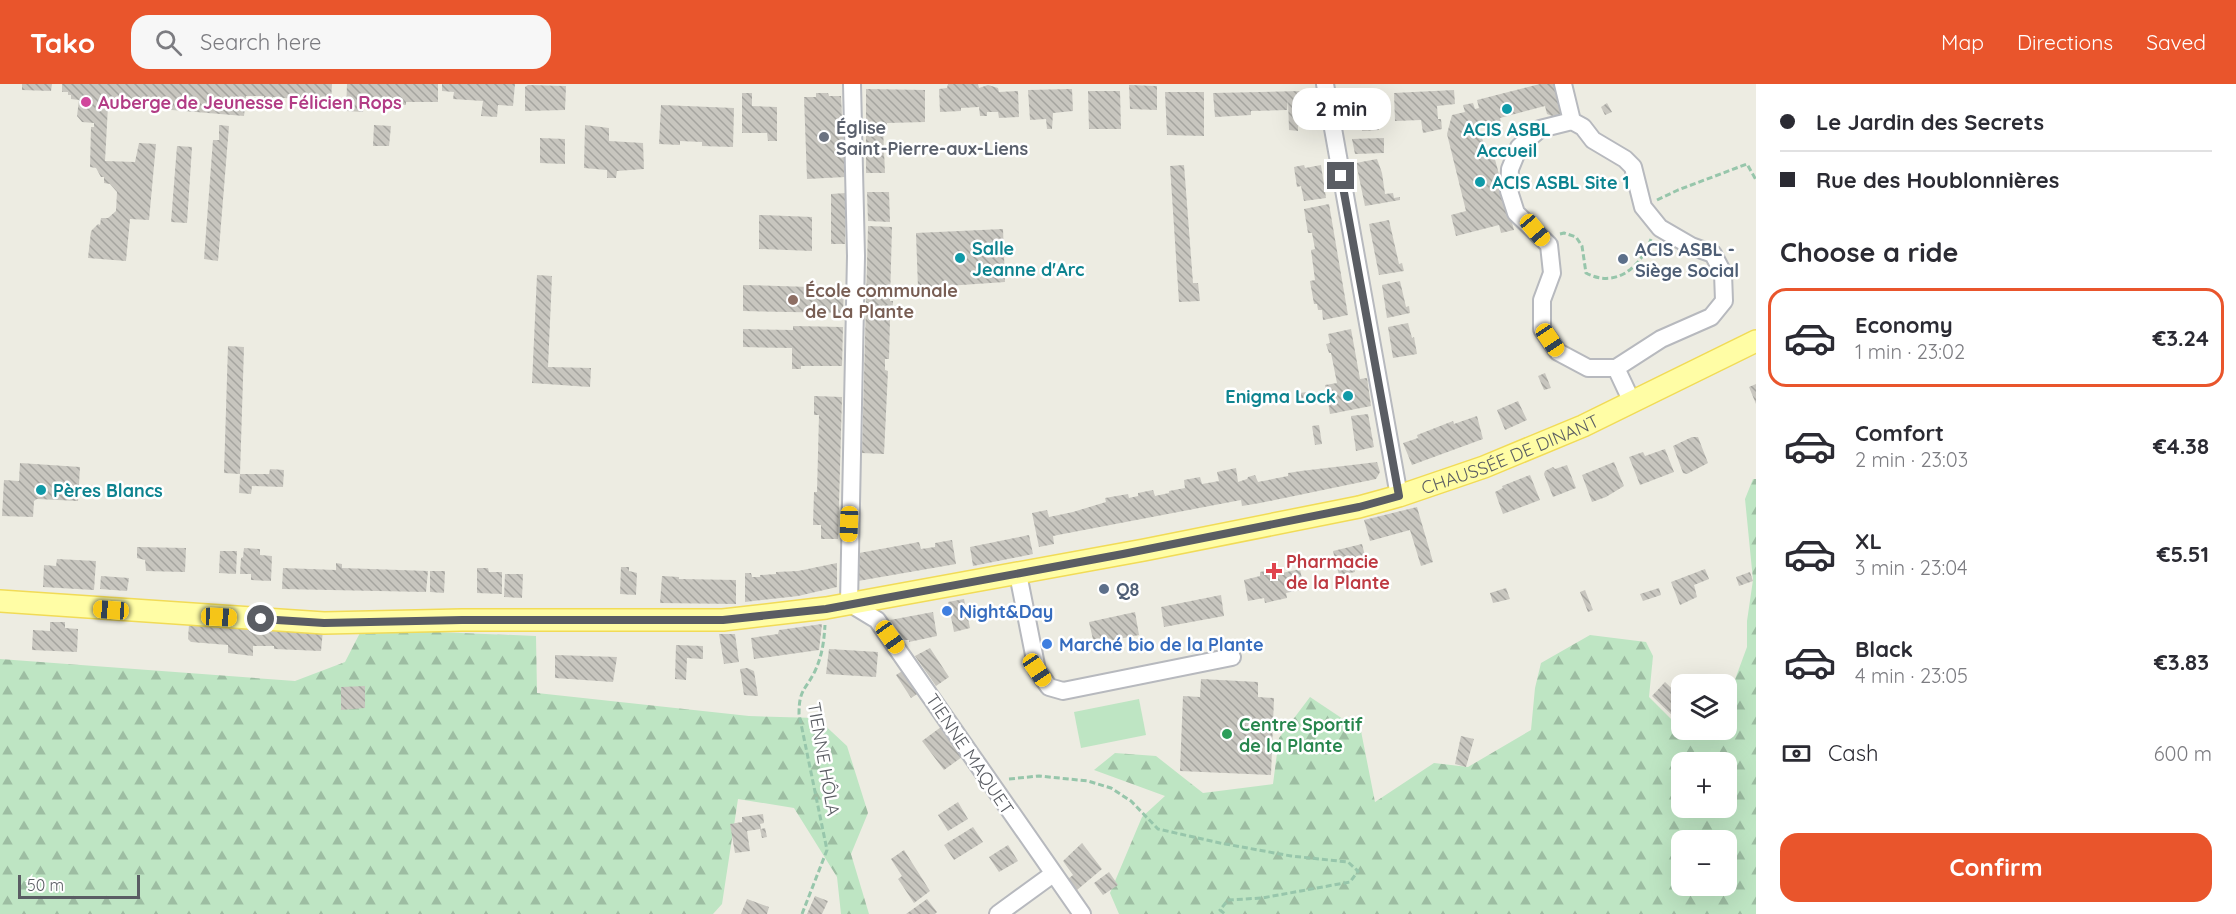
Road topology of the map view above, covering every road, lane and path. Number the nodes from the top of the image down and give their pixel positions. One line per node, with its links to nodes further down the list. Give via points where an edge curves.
1 (852, 84): 15 (street, via 855,256)
2 (1325, 84): 12 (street)
3 (1563, 84): 4 (street)
4 (1572, 121): 6 (street, via 1633,167); 8 (street, via 1540,129 1519,147 1510,169 1509,191 1516,213)
5 (1756, 180): 6 (path, via 1747,164)
6 (1643, 207): 7 (street)
7 (1656, 223): 8 (path, via 1639,263 1614,278 1586,273 1582,246 1576,237 1564,233); 10 (street, via 1669,234 1713,254 1723,273 1724,301 1711,317 1667,336)
8 (1545, 241): 10 (street, via 1549,245 1552,273 1542,300 1542,329 1558,352 1588,368)
9 (1756, 341): 11 (main road, CHAUSSÉE DE DINANT)
10 (1616, 368): 11 (street)
11 (1632, 402): 12 (main road, CHAUSSÉE DE DINANT, via 1484,467)
12 (1399, 496): 13 (main road, CHAUSSÉE DE DINANT)
13 (1018, 574): 15 (main road, CHAUSSÉE DE DINANT); 17 (street, via 1037,670 1049,687 1063,691)
14 (0, 602): 16 (main road, CHAUSSÉE DE DINANT, via 324,623 723,620)
15 (849, 603): 16 (main road, CHAUSSÉE DE DINANT); 18 (street, TIENNE MAQUET, via 877,620)
16 (826, 609): 20 (path, TIENNE HÔLA, via 823,649 799,697 799,714 827,850)
17 (1232, 657)
18 (989, 782): 19 (street, TIENNE MAQUET); 23 (path, via 1040,776 1088,781 1131,801 1158,829 1291,856 1348,862 1358,871 1350,882 1228,900 1220,910)
19 (1053, 874): 21 (street); 22 (street, TIENNE MAQUET)
20 (802, 914)
21 (998, 914)
22 (1082, 914)
23 (1225, 914)

